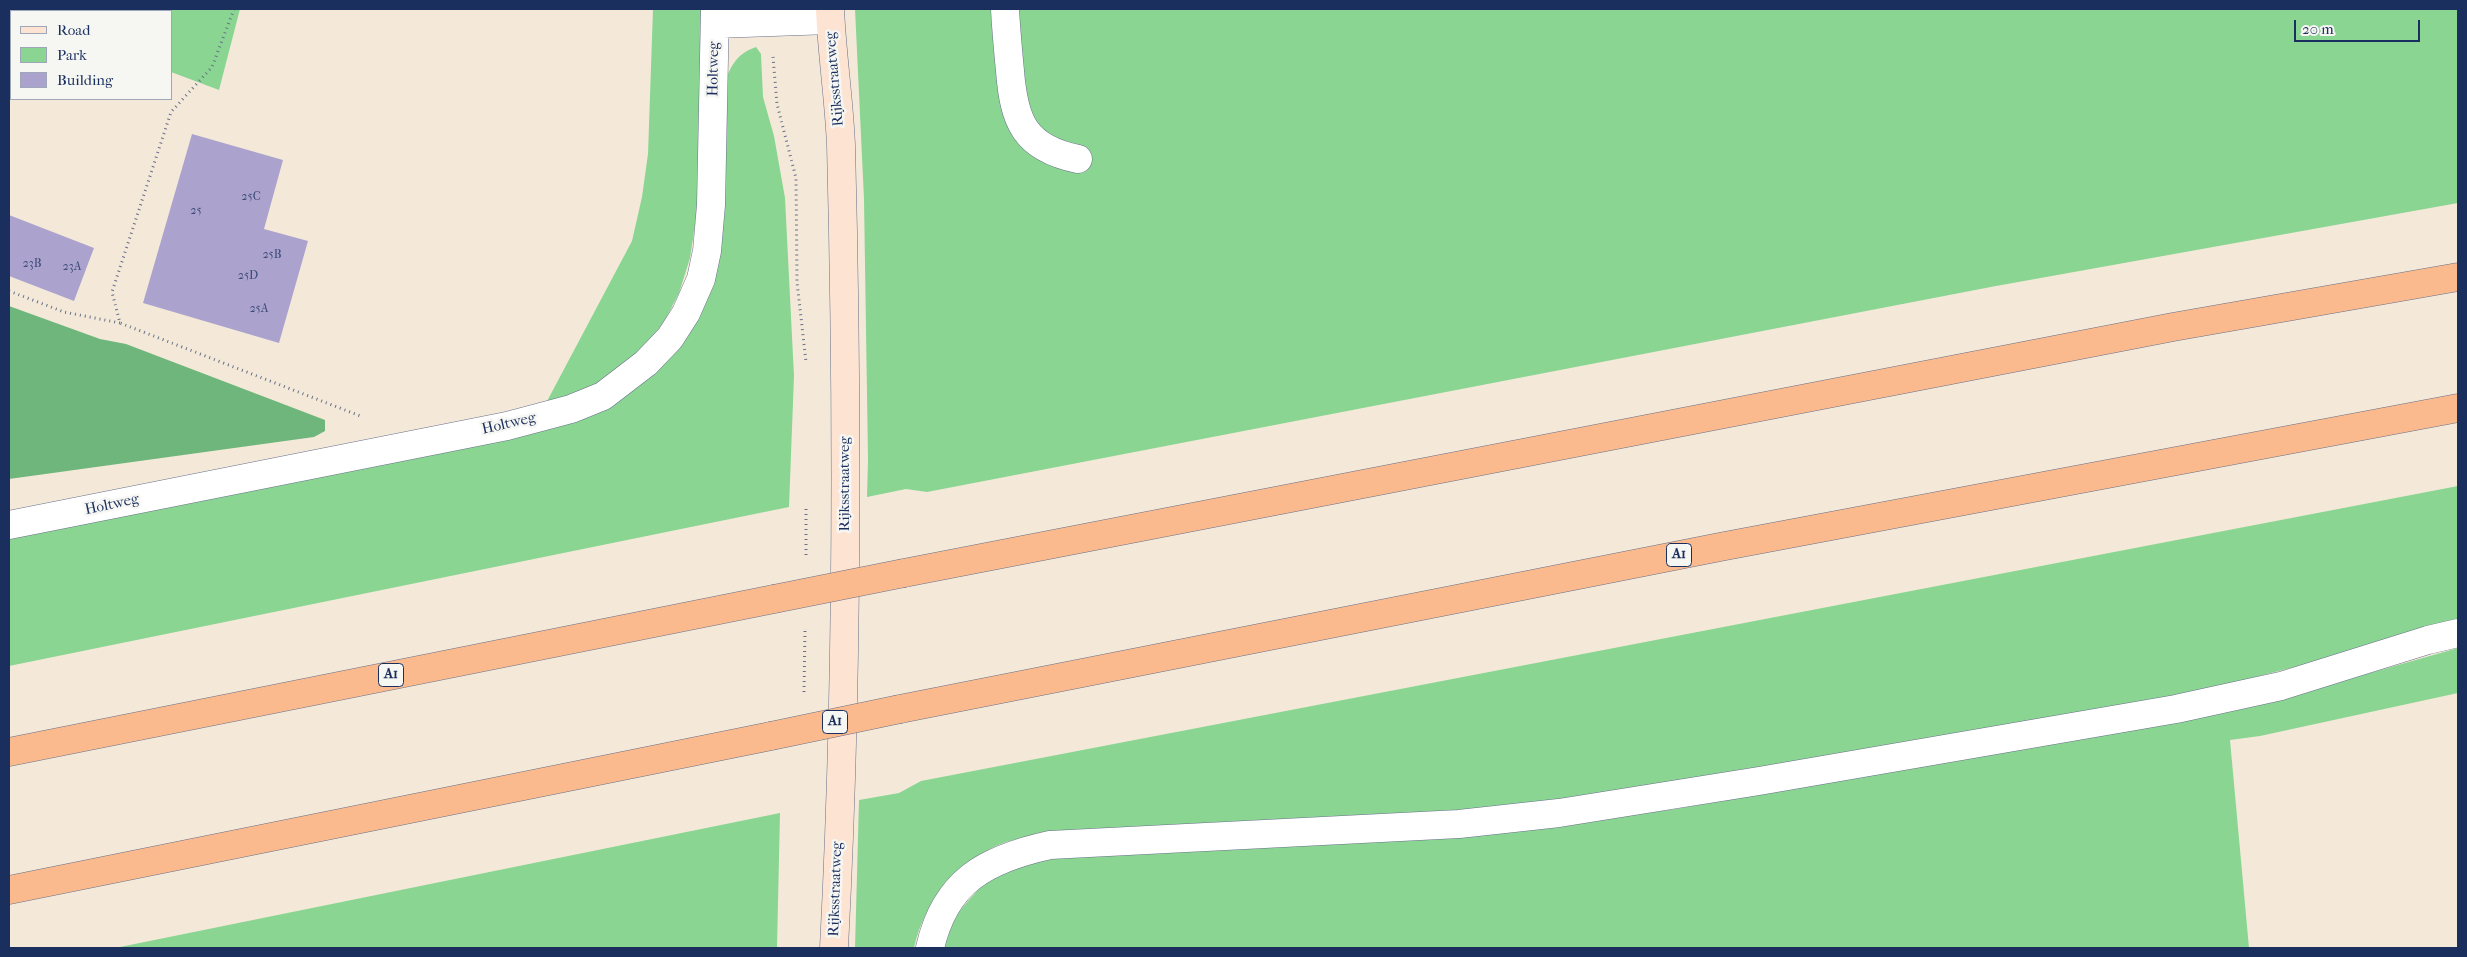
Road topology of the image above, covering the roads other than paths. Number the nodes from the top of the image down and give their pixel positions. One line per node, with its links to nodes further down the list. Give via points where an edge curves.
1 (1005, 9): 4 (street, via 1013,101 1021,125 1043,148)
2 (830, 14): 3 (street, Rijksstraatweg, via 770,24); 11 (main road, Rijksstraatweg, via 840,142 845,426)
3 (715, 16): 7 (street, Holtweg, via 711,205 701,279 686,313 670,338 646,364 603,396 571,409 508,426)
4 (1078, 159)
5 (2458, 277): 9 (highway, A1, bridge, via 2154,331 904,573)
6 (2458, 408): 10 (highway, A1, bridge, via 1724,546)
7 (9, 526)
8 (2458, 633): 12 (street, via 2281,686 2176,709 1578,810 1459,824 1042,847 992,862 966,882 949,900 935,926)
9 (9, 752)
10 (9, 890)
11 (834, 948)
12 (930, 948)

